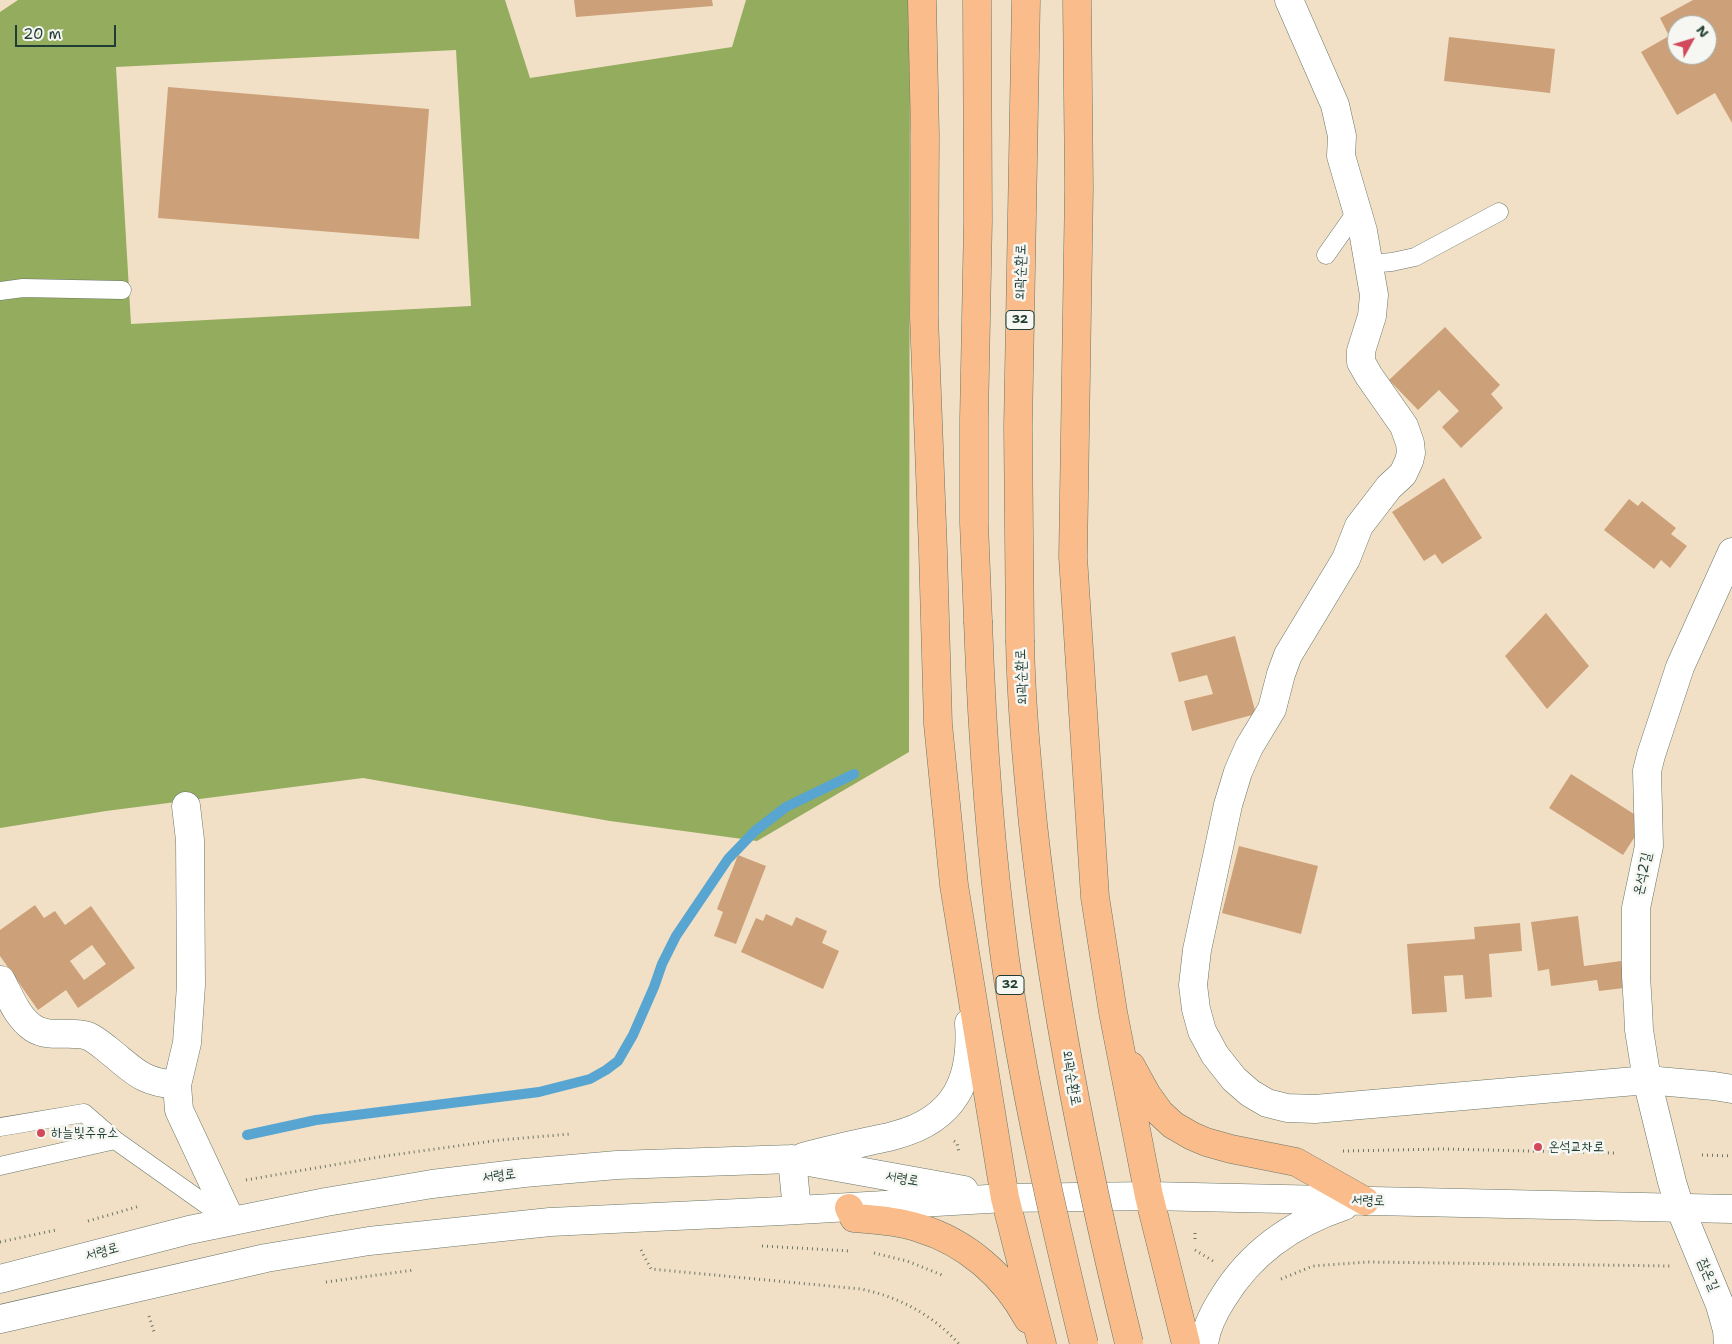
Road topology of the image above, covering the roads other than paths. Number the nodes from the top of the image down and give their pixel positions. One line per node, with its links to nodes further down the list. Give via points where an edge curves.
1 (922, 0): 15 (highway, via 924,316 938,724 954,885)
2 (977, 0): 36 (highway, 32, bridge, via 974,523 986,785 1006,960 1024,1072)
3 (1026, 0): 37 (highway, 외곽순환로 / 32, bridge, via 1018,427 1021,685 1040,889 1054,983 1093,1188)
4 (1077, 0): 16 (highway, via 1079,187 1073,557 1095,897)
5 (1289, 0): 6 (street, via 1335,105 1342,136 1341,156)
6 (1357, 211): 8 (lane); 9 (street)
7 (1499, 212): 9 (lane, via 1415,258)
8 (1326, 255)
9 (1369, 264): 17 (street, via 1374,307 1361,351 1361,362 1404,426 1410,442 1410,457 1403,474 1359,526 1346,559 1288,655 1272,709 1238,772 1228,805 1193,976 1202,1031 1220,1062 1240,1084 1267,1103 1287,1108 1325,1108)
10 (122, 290): 11 (lane, via 24,288)
11 (0, 291)
12 (1732, 552): 17 (street, 온석2길, via 1680,667 1647,770 1649,846 1636,908 1636,976 1639,1030)
13 (186, 806): 18 (street, via 190,840 191,986 187,1043)
14 (1, 980): 18 (street, via 21,1017 33,1028 51,1034 90,1037 136,1074)
15 (976, 1014): 22 (street, via 968,1020 970,1044 964,1080 941,1113 914,1129 896,1135); 25 (highway)
16 (1119, 1043): 24 (highway); 26 (highway, via 1147,1095 1173,1125 1206,1142 1296,1162)
17 (1647, 1080): 19 (street); 28 (street, 온석2길)
18 (176, 1085): 31 (street, via 179,1110)
19 (1732, 1090)
20 (0, 1128): 21 (lane, via 84,1113)
21 (116, 1140): 23 (lane); 31 (lane)
22 (792, 1159): 25 (street, 서령로); 30 (street); 31 (street, 서령로, via 524,1172 335,1200)
23 (0, 1166)
24 (1149, 1196): 25 (street, 서령로); 26 (street, 서령로); 38 (highway)
25 (1005, 1198): 27 (street, 서령로); 35 (highway)
26 (1365, 1201): 28 (street, 서령로); 39 (street, via 1306,1221 1285,1233 1251,1261 1233,1282 1213,1316)
27 (849, 1208): 30 (street, 서령로); 35 (highway, via 854,1218 918,1227 967,1250 1011,1290)
28 (1680, 1208): 29 (street, 서령로); 33 (street, 잠온길)
29 (1732, 1209)
30 (798, 1210): 34 (street, 서령로, via 550,1222 369,1242 266,1258)
31 (231, 1221): 32 (street, 서령로)
32 (0, 1279)
33 (1726, 1306): 40 (street, 잠온길)
34 (0, 1319)
35 (1041, 1344)
36 (1084, 1344)
37 (1129, 1344)
38 (1186, 1344)
39 (1204, 1344)
40 (1728, 1344)

